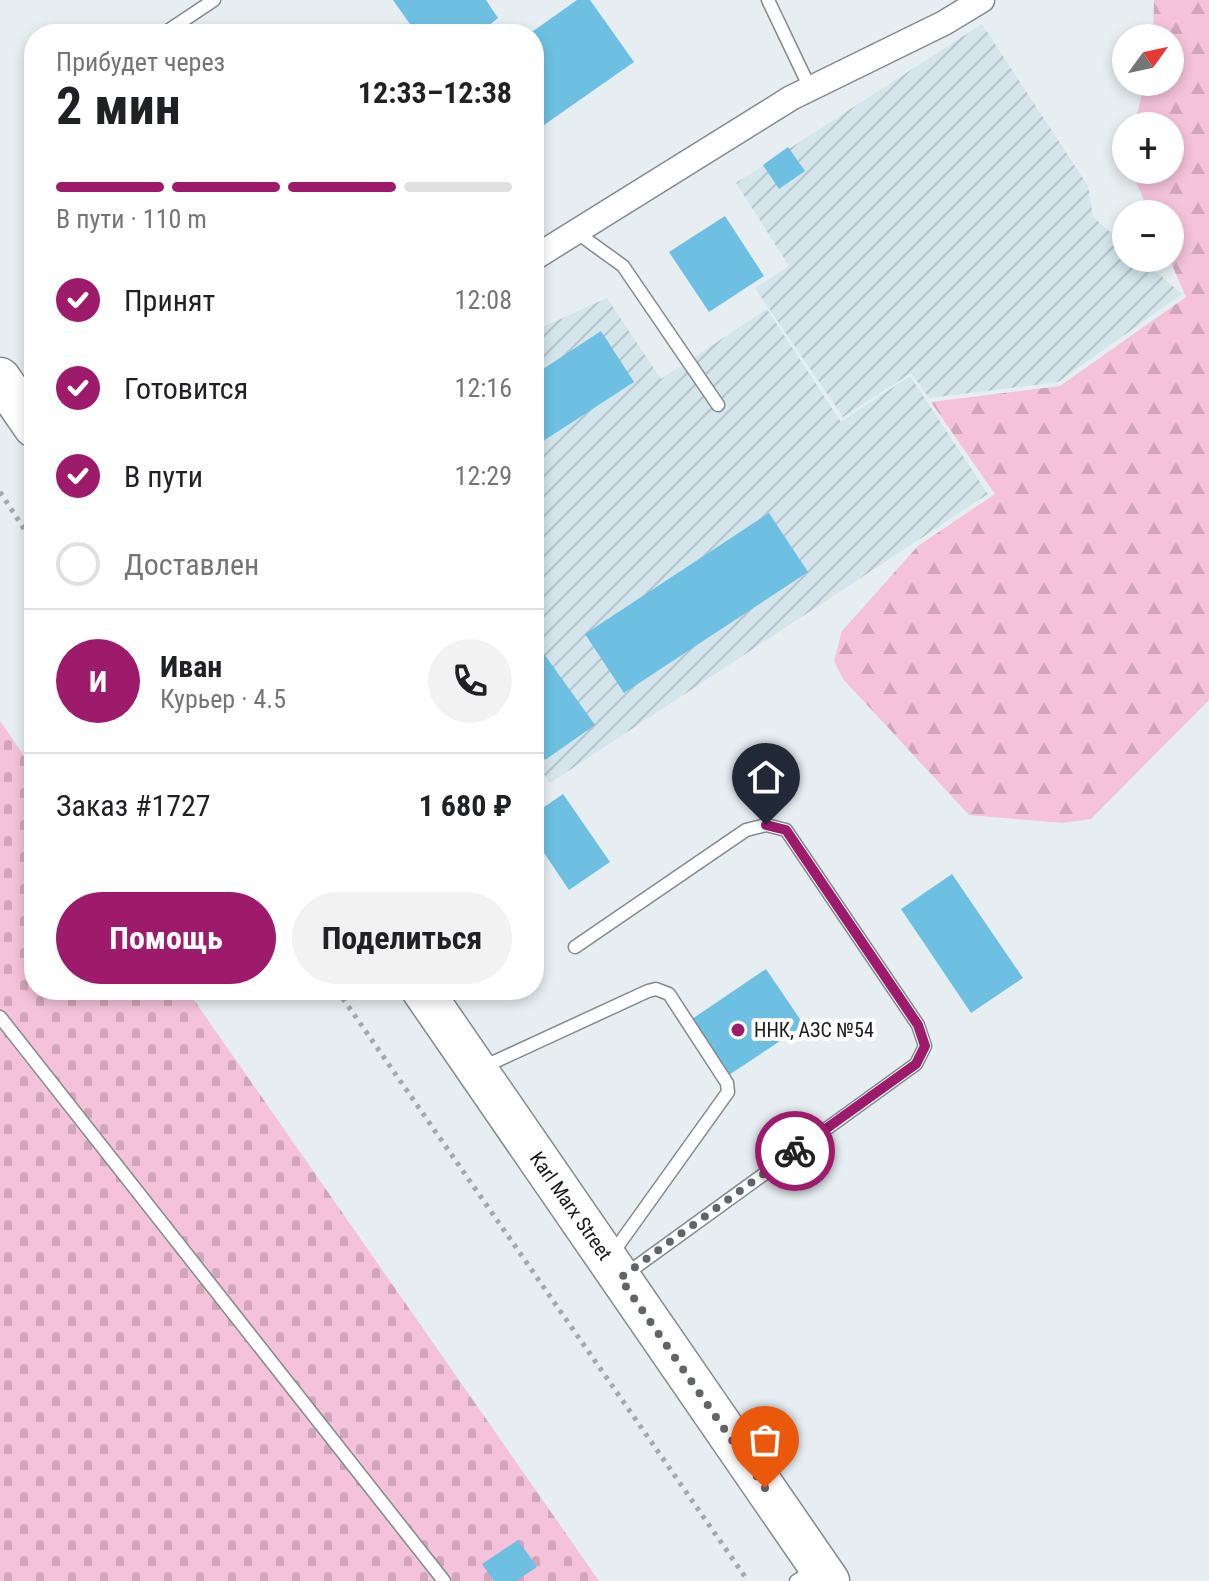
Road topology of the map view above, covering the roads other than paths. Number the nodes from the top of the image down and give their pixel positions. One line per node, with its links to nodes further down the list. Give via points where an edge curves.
1 (214, 0): 4 (lane)
2 (768, 0): 5 (lane)
3 (982, 0): 5 (street)
4 (178, 24)
5 (810, 88): 6 (street)
6 (576, 232): 7 (street); 9 (lane, via 623,266)
7 (544, 252)
8 (0, 378): 10 (highway)
9 (718, 405)
10 (24, 413)
11 (575, 947): 15 (lane, via 746,830 766,825 786,830 918,1025 925,1046 916,1064)
12 (429, 1000): 14 (highway, Karl Marx Street)
13 (0, 1017): 17 (lane)
14 (477, 1070): 15 (highway, Karl Marx Street); 15 (lane, via 648,991 669,994 728,1092)
15 (614, 1269): 16 (highway, Karl Marx Street)
16 (815, 1576)
17 (444, 1581)

